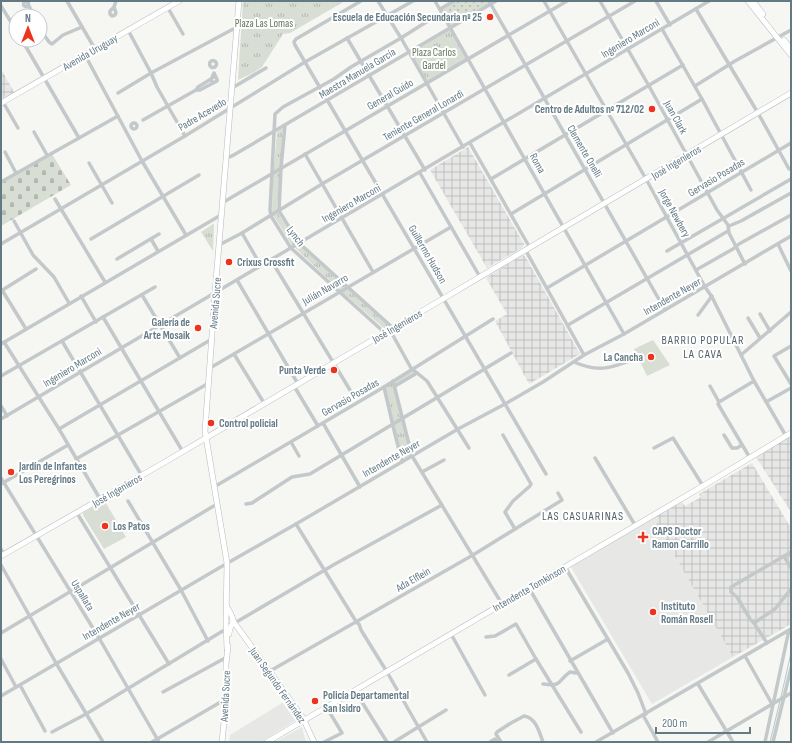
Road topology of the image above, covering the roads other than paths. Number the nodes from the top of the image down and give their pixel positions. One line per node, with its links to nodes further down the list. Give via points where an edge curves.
1 (67, 1): 31 (street)
2 (116, 1): 21 (street)
3 (179, 1): 22 (street, Avenida Uruguay)
4 (239, 1): 32 (street, Avenida Sucre)
5 (361, 1): 53 (street, Guillermo Hudson, via 294,42)
6 (378, 1): 26 (street)
7 (413, 1): 26 (street, Padre Acevedo)
8 (435, 1): 23 (street, Roma)
9 (454, 1): 23 (street)
10 (496, 1): 19 (street, Maestra Manuela García)
11 (544, 1): 25 (street, Jorge Newbery)
12 (567, 1): 25 (street, General Guido)
13 (600, 1): 27 (street, Juan Clark)
14 (635, 1): 27 (street, Teniente General Lonardi)
15 (656, 1): 30 (street)
16 (709, 1): 24 (street, Ingeniero Marconi)
17 (748, 1): 39 (street)
18 (753, 1): 39 (street)
19 (490, 3): 33 (street, Maestra Manuela García); 38 (street, Clemente Onelli)
20 (1, 6): 28 (street)
21 (114, 7)
22 (168, 8): 34 (street, Avenida Uruguay); 37 (street)
23 (440, 9): 33 (street, Roma)
24 (696, 9): 30 (street, Ingeniero Marconi); 56 (street)
25 (550, 11): 38 (street, General Guido); 43 (street, Jorge Newbery)
26 (386, 15): 40 (street, Padre Acevedo); 41 (street)
27 (609, 16): 43 (street, Teniente General Lonardi); 47 (street, Juan Clark)
28 (8, 17)
29 (431, 19): 41 (street)
30 (670, 25): 35 (street, Ingeniero Marconi)
31 (82, 27): 42 (street, via 64,34 52,44); 45 (street)
32 (237, 27): 58 (street); 66 (street, Avenida Sucre)
33 (451, 28): 48 (street, Maestra Manuela García); 51 (street, Roma)
34 (128, 30): 45 (street, Avenida Uruguay); 58 (street)
35 (662, 30): 47 (street, Ingeniero Marconi); 55 (street)
36 (791, 30): 39 (street)
37 (183, 34)
38 (508, 35): 51 (street, General Guido); 54 (street, Clemente Onelli)
39 (779, 37): 46 (street); 50 (street); 56 (street)
40 (347, 38): 52 (street); 53 (street, Padre Acevedo)
41 (401, 38): 48 (street); 52 (street)
42 (48, 41)
43 (567, 41): 54 (street, Teniente General Lonardi); 59 (street, Jorge Newbery)
44 (27, 48): 61 (street)
45 (95, 49): 49 (street, Avenida Uruguay)
46 (791, 49)
47 (628, 50): 59 (street, Ingeniero Marconi); 63 (street, Juan Clark)
48 (410, 52): 60 (street, Maestra Manuela García); 62 (street)
49 (85, 55): 61 (street, Avenida Uruguay); 81 (street)
50 (791, 55)
51 (468, 59): 62 (street, General Guido); 67 (street, Roma)
52 (361, 61): 60 (street); 65 (street)
53 (305, 62): 65 (street, Guillermo Hudson); 77 (street, Padre Acevedo)
54 (525, 65): 67 (street, Teniente General Lonardi); 71 (street, Clemente Onelli)
55 (683, 65): 63 (street); 64 (street)
56 (729, 65): 64 (street); 80 (street)
57 (266, 68): 66 (street)
58 (151, 73): 69 (street); 75 (street)
59 (586, 75): 71 (street, Ingeniero Marconi); 78 (street, Jorge Newbery)
60 (370, 76): 73 (street, Maestra Manuela García); 76 (street)
61 (45, 78): 74 (street, Avenida Uruguay); 94 (street)
62 (427, 83): 76 (street, General Guido); 79 (street)
63 (649, 86): 78 (street); 82 (street, Juan Clark)
64 (695, 86): 72 (street)
65 (320, 87): 73 (street, Guillermo Hudson); 89 (street, via 275,114)
66 (232, 88): 77 (street, Avenida Sucre)
67 (485, 89): 79 (street, Teniente General Lonardi); 83 (street, Roma)
68 (196, 90): 68 (street, via 198,87 213,73 213,83); 75 (street)
69 (118, 93)
70 (791, 93): 80 (street, José Ingenieros)
71 (545, 99): 83 (street, Ingeniero Marconi); 90 (street, Clemente Onelli)
72 (702, 99): 82 (street); 91 (street)
73 (328, 101): 85 (street, Maestra Manuela García); 87 (street, Guillermo Hudson)
74 (2, 103): 86 (street)
75 (168, 106): 84 (street); 92 (street)
76 (388, 106): 87 (street, General Guido); 93 (street)
77 (230, 108): 92 (street, Padre Acevedo); 104 (street, Avenida Sucre)
78 (607, 111): 90 (street); 97 (street, Jorge Newbery)
79 (444, 113): 93 (street, Teniente General Lonardi); 98 (street)
80 (758, 113): 91 (street, José Ingenieros); 99 (street)
81 (118, 116): 94 (street); 106 (street)
82 (667, 120): 97 (street); 103 (street, Juan Clark)
83 (505, 123): 95 (street, Ingeniero Marconi); 105 (street, Roma)
84 (136, 124)
85 (285, 125): 89 (street, Maestra Manuela García); 109 (street)
86 (18, 128)
87 (346, 131): 101 (street, General Guido); 107 (street, Guillermo Hudson)
88 (34, 132): 102 (street)
89 (274, 132): 104 (street, Maestra Manuela García); 116 (street)
90 (566, 135): 105 (street); 110 (street, Clemente Onelli)
91 (721, 135): 103 (street, José Ingenieros); 115 (street)
92 (185, 136): 106 (street, Padre Acevedo)
93 (405, 136): 107 (street, Teniente General Lonardi); 112 (street)
94 (79, 138): 102 (street)
95 (470, 143): 98 (street, Ingeniero Marconi); 118 (street)
96 (791, 144): 99 (street, Gervasio Posadas)
97 (626, 145): 110 (street); 120 (street, Jorge Newbery)
98 (464, 147): 112 (street, Ingeniero Marconi)
99 (778, 151): 111 (street); 115 (street, Gervasio Posadas)
100 (5, 152): 113 (street)
101 (305, 154): 109 (street, General Guido); 122 (street)
102 (47, 155): 113 (street)
103 (687, 156): 120 (street, José Ingenieros); 126 (street, Juan Clark)
104 (226, 158): 131 (street, Avenida Sucre)
105 (525, 158): 118 (street); 125 (street, Roma)
106 (142, 161): 123 (street, Padre Acevedo); 129 (street)
107 (363, 161): 122 (street, Teniente General Lonardi); 128 (street, Guillermo Hudson)
108 (89, 163): 123 (street)
109 (281, 168): 116 (street, General Guido); 135 (street)
110 (585, 169): 125 (street); 133 (street, Clemente Onelli)
111 (789, 169)
112 (425, 170): 114 (street, Ingeniero Marconi)
113 (16, 173): 121 (street)
114 (420, 173): 128 (street, Ingeniero Marconi); 145 (street)
115 (742, 173): 124 (street); 126 (street, Gervasio Posadas)
116 (271, 174): 131 (street, General Guido); 139 (street)
117 (199, 175): 129 (street)
118 (491, 179): 136 (street)
119 (791, 179): 141 (street)
120 (646, 180): 133 (street, José Ingenieros); 140 (street, Jorge Newbery)
121 (1, 182)
122 (322, 184): 135 (street, Teniente General Lonardi); 142 (street)
123 (101, 185): 132 (street); 134 (street, Padre Acevedo)
124 (751, 190)
125 (545, 193): 136 (street); 146 (street, Roma)
126 (708, 193): 140 (street, Gervasio Posadas); 141 (street, Juan Clark)
127 (791, 193): 144 (street)
128 (383, 195): 142 (street, Ingeniero Marconi); 163 (street, Guillermo Hudson)
129 (163, 197): 151 (street); 153 (street)
130 (55, 199): 134 (street)
131 (222, 203): 137 (street, Avenida Sucre)
132 (112, 204)
133 (605, 204): 146 (street, José Ingenieros); 155 (street, Clemente Onelli)
134 (61, 209): 148 (street, Padre Acevedo); 180 (street)
135 (279, 211): 139 (street, Teniente General Lonardi); 158 (street, Lynch)
136 (511, 214): 164 (street)
137 (221, 215): 151 (street); 160 (street, Avenida Sucre)
138 (791, 215): 161 (street)
139 (271, 216): 149 (street, Teniente General Lonardi); 162 (street, Lynch)
140 (667, 217): 155 (street, Gervasio Posadas); 156 (street, Jorge Newbery)
141 (724, 218): 144 (street, Juan Clark); 156 (street)
142 (342, 219): 158 (street, Ingeniero Marconi); 176 (street)
143 (14, 221): 148 (street)
144 (729, 226): 147 (street)
145 (451, 227): 163 (street, Julián Navarro); 177 (street)
146 (564, 227): 164 (street, José Ingenieros); 171 (street, Roma)
147 (728, 231): 161 (street); 167 (street)
148 (20, 232): 157 (street, Padre Acevedo); 193 (street, via 33,256 54,277)
149 (242, 233): 160 (street, Teniente General Lonardi); 172 (street)
150 (159, 234): 154 (street)
151 (186, 235): 165 (street)
152 (791, 236): 159 (street, Intendente Neyer)
153 (91, 239)
154 (151, 239): 165 (street); 168 (street)
155 (626, 241): 171 (street, Gervasio Posadas); 178 (street, Clemente Onelli)
156 (681, 243): 166 (street); 167 (street, Jorge Newbery)
157 (1, 244)
158 (299, 244): 162 (street, Ingeniero Marconi); 182 (street, Lynch)
159 (778, 244): 170 (street, Intendente Neyer); 175 (street)
160 (219, 245): 187 (street, Avenida Sucre)
161 (736, 246): 170 (street); 174 (street)
162 (292, 248): 169 (street, Ingeniero Marconi); 186 (street, Lynch)
163 (414, 248): 176 (street, Julián Navarro); 191 (street, Guillermo Hudson)
164 (528, 249): 177 (street, José Ingenieros); 184 (street)
165 (158, 251): 180 (street)
166 (667, 251)
167 (688, 255): 174 (street, Jorge Newbery); 178 (street)
168 (117, 259)
169 (271, 260): 172 (street, Ingeniero Marconi); 196 (street)
170 (745, 264): 183 (street, Intendente Neyer)
171 (585, 265): 184 (street, Gervasio Posadas); 192 (street, Roma)
172 (261, 266): 179 (street, Ingeniero Marconi)
173 (36, 270): 185 (street)
174 (696, 270): 183 (street, Jorge Newbery)
175 (791, 271)
176 (373, 272): 182 (street, Julián Navarro)
177 (480, 277): 191 (street, José Ingenieros)
178 (647, 278): 192 (street); 194 (street, Clemente Onelli)
179 (237, 280): 187 (street, Ingeniero Marconi); 208 (street)
180 (105, 282): 189 (street)
181 (155, 287): 188 (street)
182 (347, 287): 186 (street, Julián Navarro); 206 (street, Lynch)
183 (705, 287): 190 (street, Jorge Newbery); 194 (street, Intendente Neyer)
184 (547, 288): 204 (street)
185 (2, 291): 205 (street)
186 (339, 292): 196 (street, Julián Navarro); 206 (street, Lynch)
187 (215, 293): 203 (street, Ingeniero Marconi); 212 (street, Avenida Sucre)
188 (142, 295): 199 (street); 203 (street)
189 (81, 296): 193 (street); 202 (street)
190 (712, 296): 198 (street); 220 (street, Jorge Newbery)
191 (444, 299): 206 (street, José Ingenieros); 210 (street, Guillermo Hudson)
192 (606, 302): 204 (street); 209 (street, Roma)
193 (69, 303): 205 (street)
194 (665, 310): 209 (street, Intendente Neyer)
195 (791, 312): 207 (street)
196 (303, 313): 208 (street, Julián Navarro); 224 (street)
197 (760, 314): 207 (street)
198 (698, 315)
199 (102, 317): 202 (street); 216 (street)
200 (748, 318): 211 (street)
201 (493, 319): 210 (street, Gervasio Posadas)
202 (96, 322): 213 (street)
203 (160, 325): 216 (street, Ingeniero Marconi); 221 (street)
204 (568, 325): 219 (street)
205 (26, 329): 214 (street)
206 (389, 331): 224 (street, José Ingenieros); 227 (street, Lynch)
207 (770, 331): 211 (street)
208 (268, 333): 218 (street, Julián Navarro); 237 (street)
209 (624, 334): 219 (street, Intendente Neyer)
210 (466, 336): 227 (street, Gervasio Posadas); 228 (street, Guillermo Hudson)
211 (760, 338): 220 (street)
212 (212, 339): 221 (street); 226 (street, Avenida Sucre)
213 (62, 341): 225 (street); 229 (street)
214 (3, 343): 225 (street)
215 (791, 346): 236 (street, via 774,356)
216 (121, 348): 229 (street, Ingeniero Marconi); 232 (street)
217 (511, 353): 228 (street)
218 (234, 354): 226 (street, Julián Navarro); 246 (street)
219 (584, 355): 223 (street, Intendente Neyer)
220 (741, 355): 234 (street, Jorge Newbery)
221 (180, 358): 232 (street)
222 (637, 358): 223 (street, via 598,369)
223 (574, 362): 247 (street, Intendente Neyer)
224 (333, 363): 237 (street, José Ingenieros); 242 (street)
225 (19, 365): 231 (street); 243 (street)
226 (210, 368): 235 (street, Avenida Sucre)
227 (412, 369): 230 (street, Lynch); 233 (street, Gervasio Posadas)
228 (485, 369): 244 (street); 247 (street, Guillermo Hudson)
229 (81, 372): 243 (street, Ingeniero Marconi); 249 (street)
230 (417, 373): 238 (street, Gervasio Posadas); 244 (street, Lynch, via 427,381)
231 (1, 376)
232 (140, 381): 249 (street); 251 (street)
233 (393, 381): 238 (street); 240 (street, Gervasio Posadas)
234 (754, 381): 245 (street, Jorge Newbery); 248 (street)
235 (209, 382): 251 (street); 265 (street, Avenida Sucre)
236 (791, 384)
237 (296, 385): 246 (street, José Ingenieros); 256 (street)
238 (395, 386): 254 (street)
239 (710, 386): 248 (street)
240 (384, 387): 255 (street, Gervasio Posadas); 257 (street)
241 (791, 388): 245 (street)
242 (353, 395)
243 (39, 397): 252 (street, Ingeniero Marconi); 258 (street)
244 (437, 398): 254 (street); 259 (street, Lynch)
245 (766, 402): 264 (street, Jorge Newbery)
246 (264, 403): 265 (street, José Ingenieros)
247 (505, 404): 259 (street, Intendente Neyer); 281 (street, Guillermo Hudson)
248 (719, 404): 268 (street)
249 (100, 405): 258 (street); 261 (street)
250 (1, 406): 252 (street)
251 (158, 411): 261 (street); 271 (street)
252 (7, 416): 253 (street, Ingeniero Marconi)
253 (1, 419)
254 (402, 419): 257 (street); 274 (street)
255 (323, 423): 256 (street, Gervasio Posadas); 272 (street)
256 (318, 426): 266 (street, Gervasio Posadas)
257 (393, 426): 272 (street); 279 (street)
258 (59, 429): 267 (street)
259 (458, 429): 269 (street, Lynch); 274 (street, Intendente Neyer)
260 (791, 433): 264 (street, Intendente Tomkinson)
261 (118, 435): 277 (street); 282 (street)
262 (503, 435): 297 (street, via 531,484 505,512)
263 (724, 435): 268 (street, via 732,448)
264 (786, 436): 276 (street, Intendente Tomkinson)
265 (206, 438): 271 (street, José Ingenieros); 286 (street, Avenida Sucre)
266 (291, 442): 273 (street); 286 (street, Gervasio Posadas)
267 (68, 445): 277 (street); 284 (street)
268 (742, 445): 276 (street)
269 (469, 448)
270 (654, 448): 285 (street, via 673,438)
271 (183, 452): 282 (street, José Ingenieros)
272 (342, 455): 287 (street); 292 (street, via 310,474 292,477 252,503)
273 (299, 456)
274 (412, 456): 279 (street, Intendente Neyer); 280 (street)
275 (595, 458): 296 (street)
276 (750, 458): 285 (street, Intendente Tomkinson)
277 (76, 459): 289 (street)
278 (444, 460): 280 (street)
279 (402, 462): 287 (street, Intendente Neyer)
280 (422, 472): 293 (street)
281 (546, 474)
282 (142, 476): 289 (street, José Ingenieros)
283 (1, 478): 284 (street, Uspallata)
284 (2, 483): 298 (street, Uspallata)
285 (703, 486): 296 (street, Intendente Tomkinson)
286 (214, 487): 291 (street, Avenida Sucre)
287 (360, 487): 295 (street, Intendente Neyer)
288 (558, 493): 297 (street, Ada Elflein, via 562,500)
289 (100, 499): 294 (street, José Ingenieros)
290 (128, 501): 299 (street)
291 (217, 504): 299 (street); 305 (street, Avenida Sucre)
292 (246, 504)
293 (442, 505): 302 (street); 310 (street)
294 (77, 513): 298 (street, José Ingenieros); 308 (street)
295 (296, 524): 305 (street, Intendente Neyer); 310 (street)
296 (635, 525): 307 (street, Intendente Tomkinson)
297 (515, 528): 302 (street, Ada Elflein)
298 (37, 536): 303 (street, José Ingenieros); 314 (street, Uspallata)
299 (152, 543): 308 (street); 313 (street)
300 (1, 549): 303 (street)
301 (791, 552): 304 (street)
302 (473, 555): 316 (street); 320 (street, Ada Elflein)
303 (3, 556)
304 (784, 556): 309 (street); 321 (street, via 731,587 731,592)
305 (227, 563): 313 (street, Intendente Neyer); 315 (street, Avenida Sucre)
306 (1, 565): 317 (street)
307 (566, 567): 311 (street, Intendente Tomkinson); 330 (street)
308 (111, 568): 314 (street); 318 (street)
309 (791, 568)
310 (324, 571): 320 (street); 322 (street)
311 (529, 588): 316 (street, Intendente Tomkinson); 338 (street)
312 (791, 589): 321 (street, via 775,609)
313 (181, 590): 318 (street, Intendente Neyer); 331 (street)
314 (70, 592): 317 (street); 328 (street, Uspallata)
315 (226, 604): 319 (street, Avenida Sucre); 322 (street, Avenida Sucre)
316 (502, 604): 325 (street, Intendente Tomkinson)
317 (30, 616): 324 (street); 339 (street)
318 (139, 616): 328 (street, Intendente Neyer); 340 (street)
319 (226, 621): 322 (street); 322 (street, via 228,616)
320 (357, 623): 342 (street, Ada Elflein); 343 (street)
321 (754, 623): 332 (street)
322 (231, 624): 326 (street); 329 (street, Avenida Sucre); 333 (street, Avenida Sucre); 342 (street, Juan Segundo Fernández, via 239,630)
323 (790, 630): 332 (street); 358 (street)
324 (1, 633)
325 (451, 634): 343 (street, Intendente Tomkinson); 354 (street)
326 (217, 636): 329 (street, via 222,635); 331 (street)
327 (486, 637): 337 (street, via 495,636 516,624)
328 (98, 638): 339 (street, Intendente Neyer); 350 (street, Uspallata)
329 (226, 638): 333 (street, Avenida Sucre)
330 (608, 639): 338 (street); 362 (street, via 638,693)
331 (208, 641): 340 (street)
332 (767, 643): 334 (street)
333 (227, 649): 335 (street, Avenida Sucre)
334 (744, 656): 347 (street); 358 (street)
335 (227, 657): 352 (street); 357 (street, Avenida Sucre)
336 (1, 659): 349 (street)
337 (536, 659): 345 (street); 348 (street)
338 (570, 661): 344 (street)
339 (56, 663): 349 (street, Intendente Neyer); 361 (street)
340 (169, 664): 350 (street)
341 (791, 668): 356 (street)
342 (270, 672): 363 (street, Juan Segundo Fernández)
343 (387, 672): 351 (street, Intendente Tomkinson); 364 (street)
344 (578, 673): 348 (street, via 570,672 560,683); 369 (street)
345 (509, 675)
346 (543, 684): 348 (street)
347 (698, 684): 362 (street); 366 (street)
348 (552, 685): 368 (street)
349 (18, 686): 355 (street, Intendente Neyer); 365 (street)
350 (128, 688): 361 (street); 370 (street, Uspallata)
351 (355, 691): 363 (street, Intendente Tomkinson); 377 (street)
352 (163, 692)
353 (791, 693): 356 (street)
354 (484, 695)
355 (1, 696)
356 (782, 698): 358 (street); 389 (street)
357 (226, 702): 370 (street, via 219,702); 373 (street, Avenida Sucre)
358 (774, 703): 366 (street); 388 (street)
359 (446, 710): 364 (street)
360 (330, 713): 376 (street, via 342,733)
361 (86, 714): 367 (street); 371 (street)
362 (644, 714): 369 (street); 385 (street)
363 (304, 720): 374 (street, Intendente Tomkinson); 375 (street, Juan Segundo Fernández)
364 (418, 727): 378 (street); 379 (street)
365 (45, 731)
366 (727, 731): 386 (street); 387 (street)
367 (52, 732)
368 (581, 732)
369 (613, 733): 384 (street)
370 (158, 740): 372 (street)
371 (103, 742)
372 (152, 742)
373 (222, 742)
374 (267, 742)
375 (314, 742)
376 (324, 742)
377 (387, 742)
378 (394, 742)
379 (427, 742)
380 (490, 742): 381 (street, via 495,739)
381 (497, 742)
382 (501, 742): 383 (street, via 497,732 524,716 531,718 535,723)
383 (542, 742)
384 (596, 742)
385 (658, 742)
386 (708, 742)
387 (733, 742)
388 (765, 742)
389 (773, 742)

